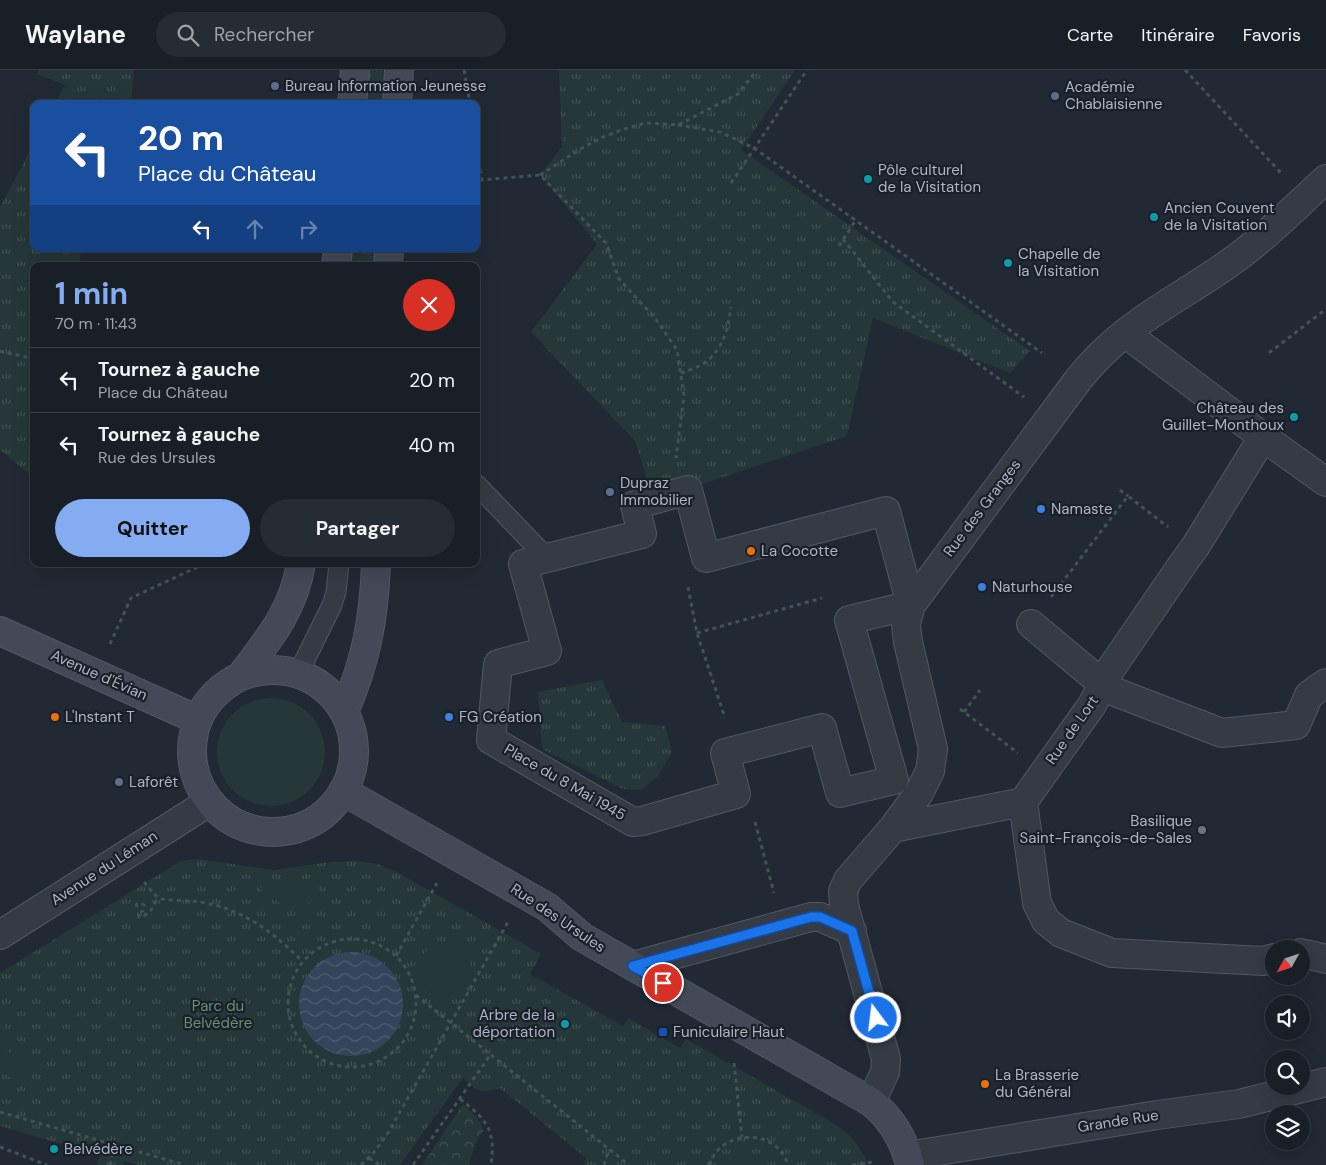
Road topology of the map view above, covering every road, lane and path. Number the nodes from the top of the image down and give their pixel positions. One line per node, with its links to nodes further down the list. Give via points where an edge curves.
1 (355, 70): 7 (street)
2 (399, 70): 8 (street)
3 (464, 70): 9 (path)
4 (754, 70): 10 (path, via 738,94)
5 (806, 70): 11 (path)
6 (1185, 70): 16 (path)
7 (352, 100)
8 (397, 100)
9 (469, 100)
10 (678, 125): 11 (path, via 720,132); 13 (path, via 646,123 624,129 582,148)
11 (754, 148): 15 (path); 17 (path)
12 (480, 169): 13 (path, via 482,180)
13 (540, 175): 27 (path, via 606,243 618,279 655,318 677,350)
14 (1326, 180): 16 (street, Rue des Granges)
15 (731, 183)
16 (1305, 198): 22 (street, Rue des Granges, via 1237,258)
17 (855, 221): 18 (path); 25 (path)
18 (843, 239): 19 (path); 28 (path, via 893,302)
19 (839, 246)
20 (731, 307): 27 (path, via 722,343 706,362)
21 (1326, 309): 24 (path)
22 (1125, 333): 28 (street, Rue des Granges, via 1089,366); 29 (street)
23 (0, 351): 26 (path)
24 (1269, 353)
25 (1042, 354)
26 (30, 358)
27 (681, 373): 33 (path, via 684,395)
28 (1050, 417): 43 (street, Rue des Granges)
29 (1263, 437): 30 (street); 35 (street, Rue de Lort)
30 (1326, 482)
31 (480, 488): 36 (lane)
32 (1120, 490): 34 (path)
33 (670, 495): 36 (street, Place du 8 Mai 1945, via 635,506 642,534); 43 (street, Place du 8 Mai 1945, via 688,490 706,558 886,511)
34 (1128, 496): 35 (path); 44 (path)
35 (1195, 548): 51 (street, Rue de Lort)
36 (547, 558): 57 (street, Place du 8 Mai 1945, via 523,564 547,651 498,664 491,740 633,822 736,794 725,752)
37 (198, 567): 47 (path, via 131,598)
38 (300, 567): 49 (street, via 285,615)
39 (339, 567): 48 (lane, via 332,605)
40 (376, 567): 54 (street, via 371,629)
41 (687, 584): 46 (path)
42 (826, 597): 46 (path)
43 (911, 604): 57 (street, via 848,620 894,780 840,793 822,728); 63 (street, Rue des Granges, via 906,624 908,642 933,749 926,782)
44 (1031, 624): 51 (street)
45 (0, 630): 56 (street, Avenue d'Évian)
46 (697, 633): 57 (path)
47 (108, 650)
48 (298, 674): 49 (street, via 275,670); 54 (street, via 325,690)
49 (241, 676): 56 (street, via 211,698)
50 (1326, 683): 51 (street, via 1309,695 1296,725 1222,733 1110,690)
51 (1103, 684): 58 (street, Rue de Lort, via 1092,705)
52 (980, 690): 55 (path)
53 (957, 707): 55 (path)
54 (344, 712): 59 (street, via 352,734 354,758)
55 (964, 712): 58 (path)
56 (198, 720): 60 (street, via 193,734 192,762 195,776)
57 (735, 750)
58 (1043, 772): 61 (street, Rue de Lort)
59 (343, 791): 60 (street, via 316,820 279,832 240,826); 66 (street, Rue des Ursules)
60 (209, 802): 71 (street, Avenue du Léman)
61 (1023, 802): 63 (street); 75 (street, via 1037,903 1046,921 1061,933 1112,952)
62 (753, 817): 69 (path)
63 (892, 828): 70 (street, Rue des Granges, via 844,886 842,898)
64 (441, 876): 73 (path)
65 (140, 877): 67 (path)
66 (524, 894): 77 (street, Rue des Ursules, via 547,907 582,937); 79 (path)
67 (158, 898): 68 (path, via 144,917 139,917 138,912 143,911 144,905 137,904); 76 (path, via 211,904 235,912 274,934)
68 (136, 908)
69 (783, 925): 70 (street, via 816,916); 77 (street)
70 (852, 931): 84 (street, Rue des Granges, via 886,1059 886,1072)
71 (0, 935)
72 (1310, 955): 74 (street)
73 (396, 956): 76 (path, via 370,941 355,939 326,944); 78 (path, via 408,974)
74 (1326, 959)
75 (1265, 960)
76 (303, 961): 78 (path, via 289,988 289,1018 303,1045 327,1063 341,1067 371,1065 397,1050 413,1024)
77 (633, 966): 80 (street, Rue des Ursules)
78 (415, 994): 79 (path)
79 (451, 1022): 81 (path); 90 (path, via 388,1133)
80 (730, 1022): 84 (street, Rue des Ursules); 86 (path)
81 (491, 1054): 83 (path); 89 (path)
82 (1326, 1082): 91 (street, Grande Rue, via 1239,1104 1157,1115)
83 (460, 1098): 97 (path); 98 (path, via 481,1115 488,1126 494,1146)
84 (871, 1102): 91 (street, Rue des Ursules, via 900,1135)
85 (0, 1112): 87 (path)
86 (742, 1137): 101 (path, via 723,1145); 102 (path, via 756,1137 768,1142 783,1155)
87 (116, 1145): 93 (path); 94 (path)
88 (0, 1147): 92 (path)
89 (609, 1149): 99 (path); 100 (path)
90 (369, 1158): 95 (path); 96 (path)
91 (909, 1161)
92 (47, 1165)
93 (110, 1165)
94 (186, 1165)
95 (361, 1165)
96 (380, 1165)
97 (413, 1165)
98 (492, 1165)
99 (604, 1165)
100 (629, 1165)
101 (709, 1165)
102 (788, 1165)

